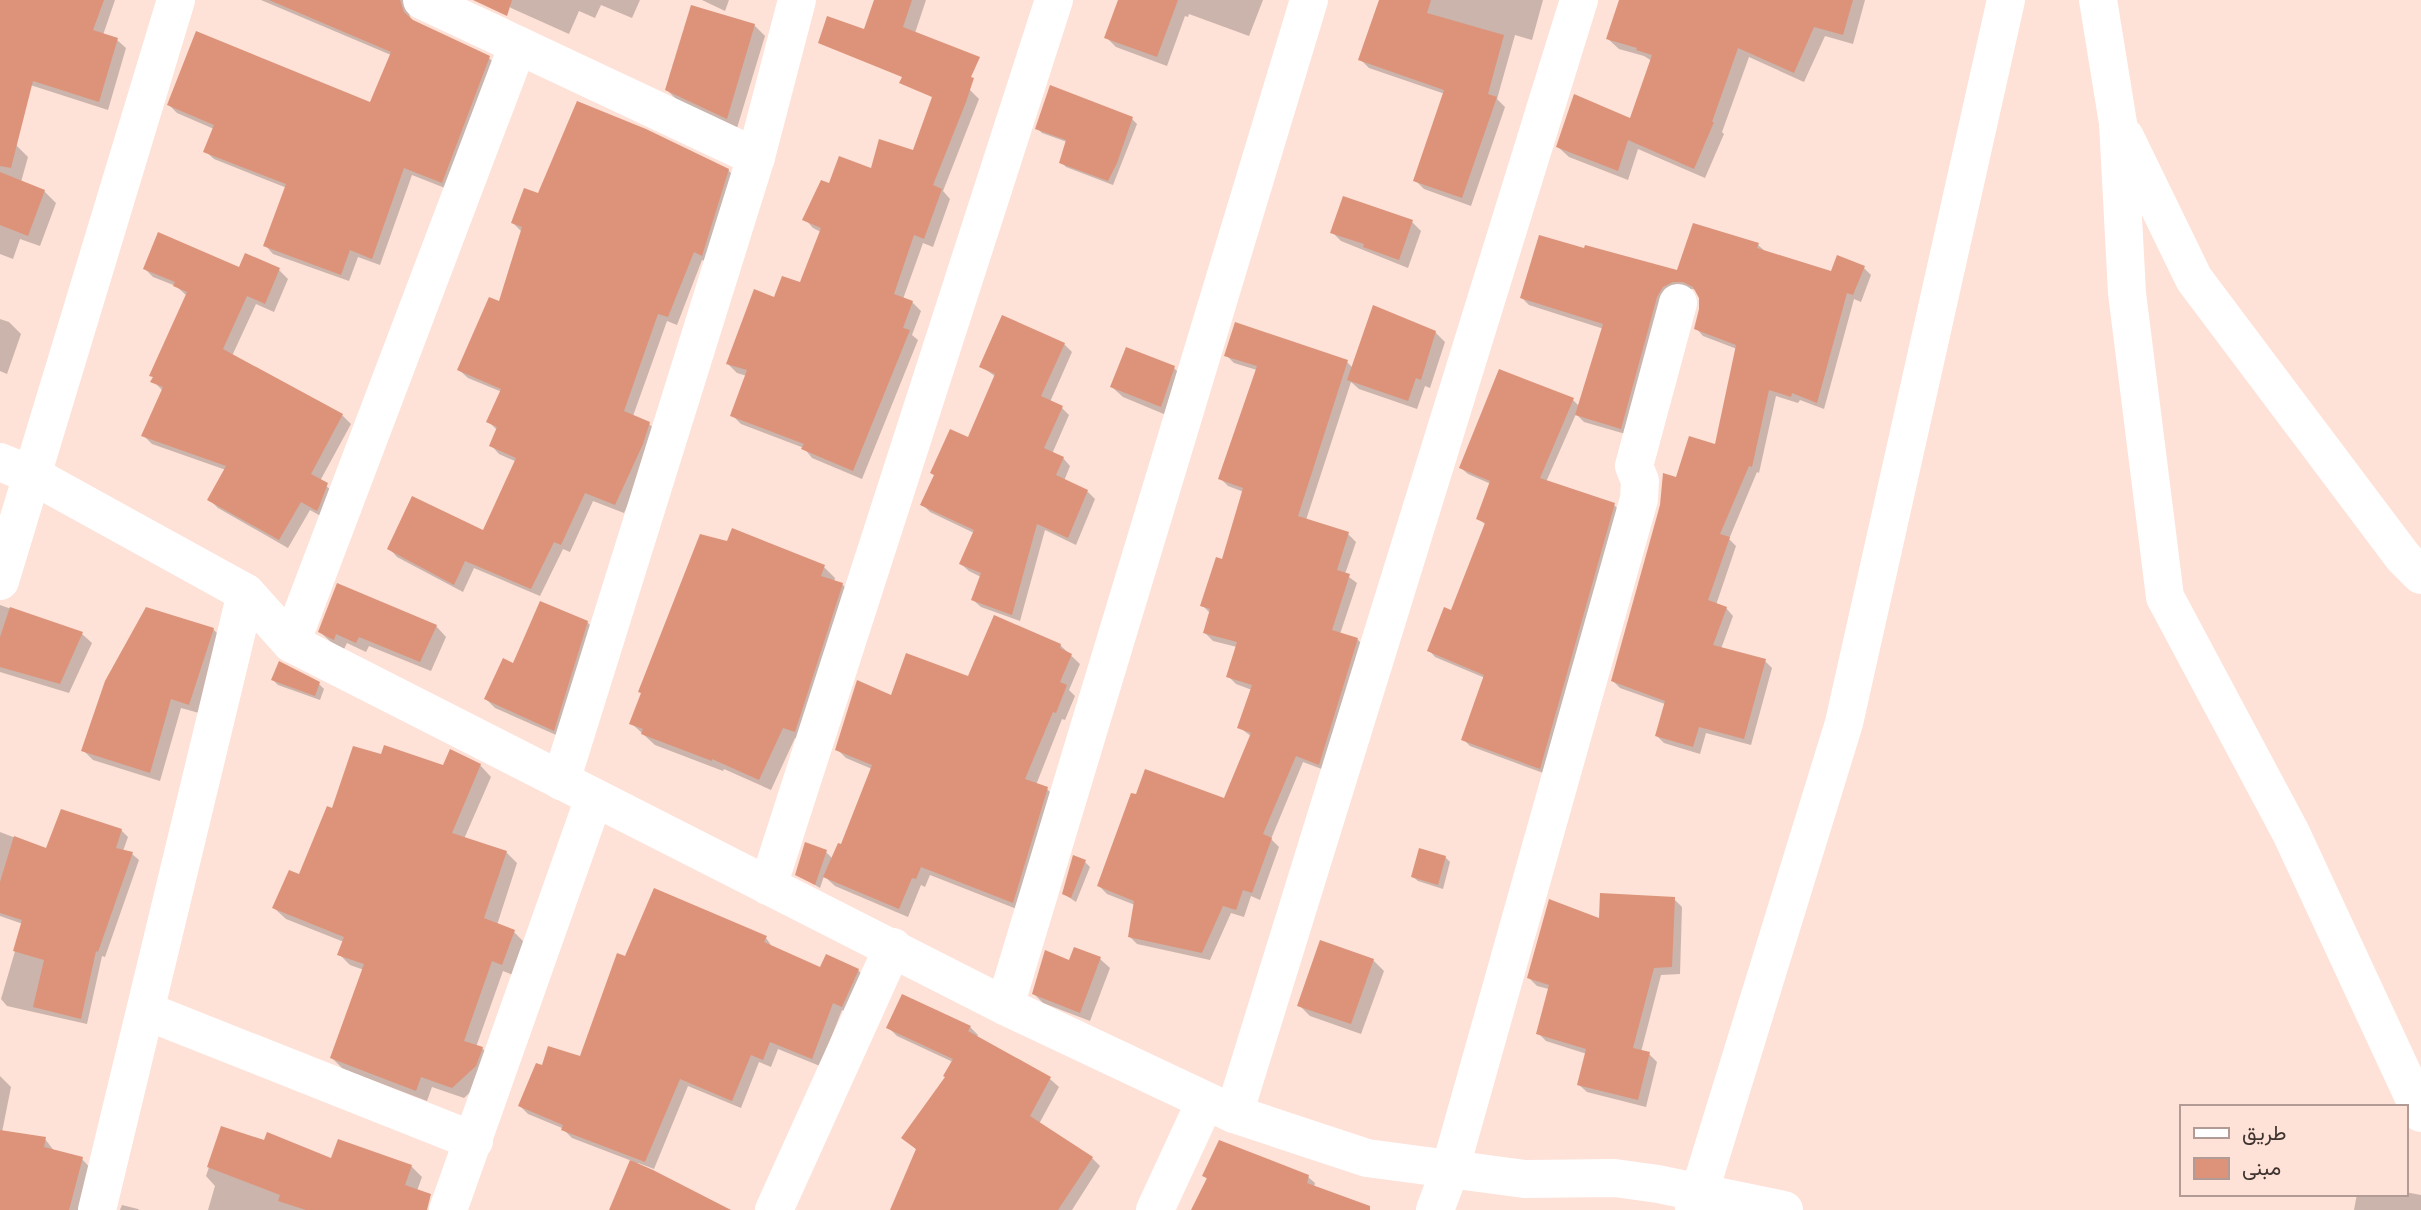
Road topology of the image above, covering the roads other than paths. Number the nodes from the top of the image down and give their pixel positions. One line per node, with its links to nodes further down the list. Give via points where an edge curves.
1 (176, 0): 13 (street)
2 (422, 0): 9 (street)
3 (797, 0): 11 (street)
4 (1054, 0): 20 (street)
5 (1309, 0): 22 (street)
6 (1579, 0): 24 (street)
7 (2006, 0): 28 (street, via 1844,723)
8 (2098, 0): 10 (street)
9 (518, 45): 11 (street); 17 (street)
10 (2118, 123): 14 (street, via 2194,279); 25 (street, via 2127,293 2165,597 2291,833)
11 (756, 157): 18 (street)
12 (1678, 303): 27 (street, via 1634,466 1640,481 1639,499)
13 (16, 469): 15 (street); 16 (street)
14 (2421, 575)
15 (0, 581)
16 (246, 593): 17 (street); 23 (street)
17 (291, 642): 18 (street)
18 (561, 780): 19 (street)
19 (594, 798): 20 (street); 26 (street)
20 (768, 886): 21 (street)
21 (893, 947): 22 (street); 31 (street)
22 (1005, 1006): 24 (street)
23 (146, 1011): 26 (street); 29 (street)
24 (1219, 1108): 27 (street, via 1367,1158); 32 (street)
25 (2421, 1113)
26 (474, 1142): 30 (street)
27 (1450, 1170): 28 (street, via 1524,1179 1615,1178); 33 (street)
28 (1698, 1201): 34 (street)
29 (97, 1210)
30 (448, 1210)
31 (774, 1210)
32 (1154, 1210)
33 (1435, 1210)
34 (1784, 1210)

